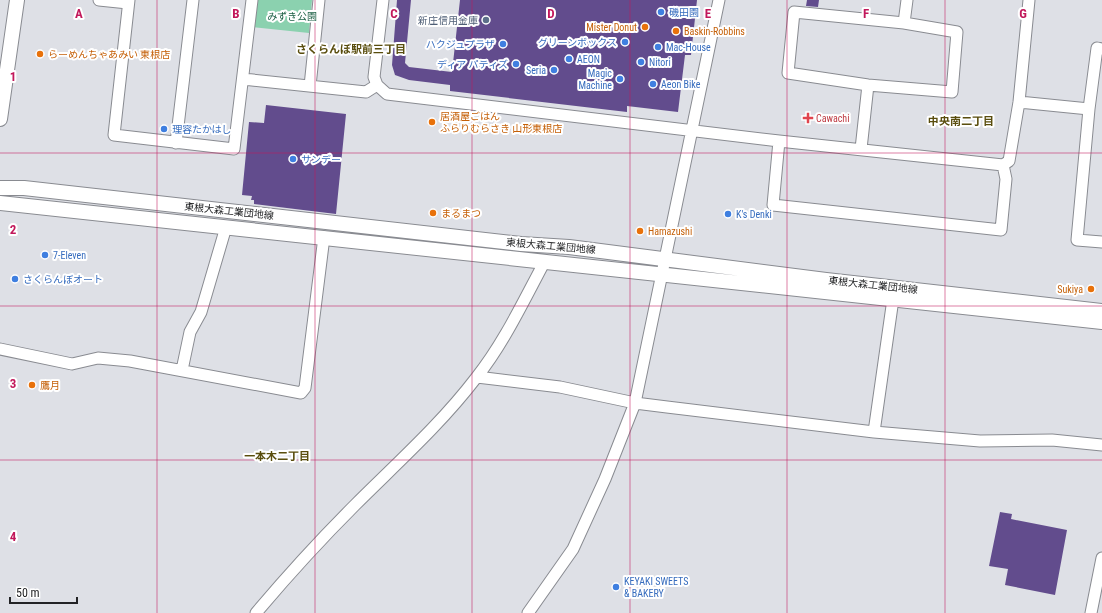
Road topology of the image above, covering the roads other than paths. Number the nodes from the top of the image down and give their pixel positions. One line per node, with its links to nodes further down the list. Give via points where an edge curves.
1 (17, 0): 19 (main road)
2 (99, 0): 10 (street)
3 (193, 0): 22 (street)
4 (252, 0): 13 (street)
5 (319, 0): 16 (street)
6 (383, 0): 14 (street, via 374,77)
7 (719, 0): 20 (street)
8 (907, 0): 11 (street)
9 (1030, 0): 17 (street)
10 (128, 2): 22 (street, via 114,135)
11 (904, 23): 15 (street, via 957,32 952,92); 15 (street, via 794,12 788,73)
12 (1102, 49): 18 (street, via 1098,48)
13 (243, 78): 16 (street); 22 (street, via 234,149)
14 (377, 85): 16 (street, via 366,92); 20 (street, via 387,94)
15 (868, 85): 23 (street)
16 (310, 86)
17 (1019, 102): 18 (street); 24 (street, via 1009,162)
18 (1089, 109): 29 (street, via 1077,240)
19 (0, 119)
20 (691, 129): 21 (street); 30 (street)
21 (779, 141): 23 (street); 24 (street, via 773,205 1001,230 1006,179)
22 (176, 143)
23 (861, 149): 24 (street)
24 (1003, 165)
25 (0, 188): 30 (main road, 東根大森工業団地線, via 24,188 521,244 569,247)
26 (0, 203): 27 (main road, 東根大森工業団地線)
27 (226, 227): 28 (main road, 東根大森工業団地線); 37 (street, via 203,305 190,332)
28 (324, 237): 31 (main road, 東根大森工業団地線); 37 (street, via 305,388 301,393)
29 (1102, 242)
30 (664, 260): 32 (street); 34 (main road, 東根大森工業団地線)
31 (545, 261): 32 (main road, 東根大森工業団地線); 38 (street, via 513,321)
32 (663, 274): 33 (main road, 東根大森工業団地線); 39 (street)
33 (893, 299): 35 (main road, 東根大森工業団地線); 40 (street)
34 (1102, 311)
35 (1102, 322)
36 (0, 349): 37 (street, via 72,364 106,358)
37 (182, 370)
38 (477, 377): 39 (street, via 560,387); 43 (street, via 438,424 293,569)
39 (635, 403): 40 (street); 44 (street, via 605,479 573,549)
40 (874, 432): 41 (street, via 980,441 1052,440)
41 (1102, 444)
42 (1102, 558): 45 (street)
43 (256, 613)
44 (528, 613)
45 (1091, 613)

